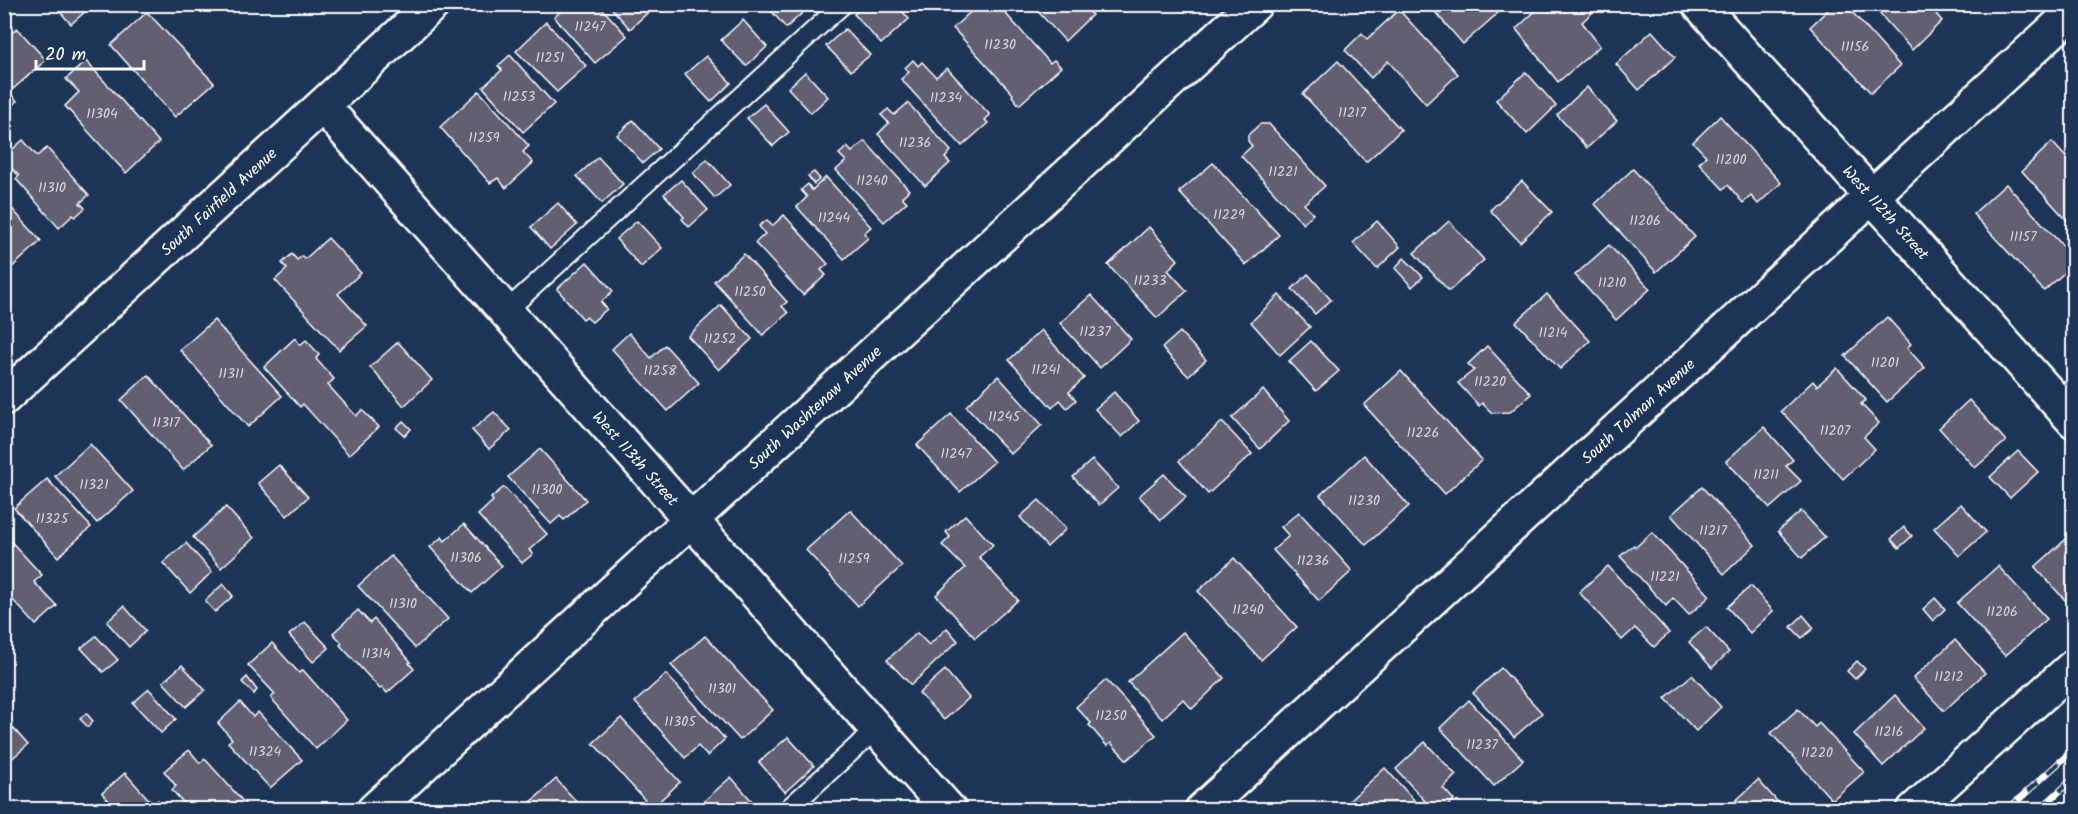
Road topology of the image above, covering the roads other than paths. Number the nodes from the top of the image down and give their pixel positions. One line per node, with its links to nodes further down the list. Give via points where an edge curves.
1 (433, 4): 6 (street, South Fairfield Avenue)
2 (843, 4): 8 (lane)
3 (1255, 4): 11 (street, South Washtenaw Avenue)
4 (1699, 4): 7 (street, West 112th Street)
5 (2073, 11): 7 (street, South Talman Avenue)
6 (323, 106): 8 (street, West 113th Street); 9 (street, South Fairfield Avenue)
7 (1871, 196): 10 (street, West 112th Street); 17 (street, South Talman Avenue)
8 (505, 312): 11 (street, West 113th Street)
9 (4, 398)
10 (2068, 404)
11 (691, 520): 13 (street, West 113th Street); 14 (street, South Washtenaw Avenue)
12 (2073, 666): 18 (street)
13 (876, 729): 15 (lane); 16 (street, West 113th Street)
14 (374, 810)
15 (788, 810)
16 (948, 810)
17 (1202, 810)
18 (1914, 810)

